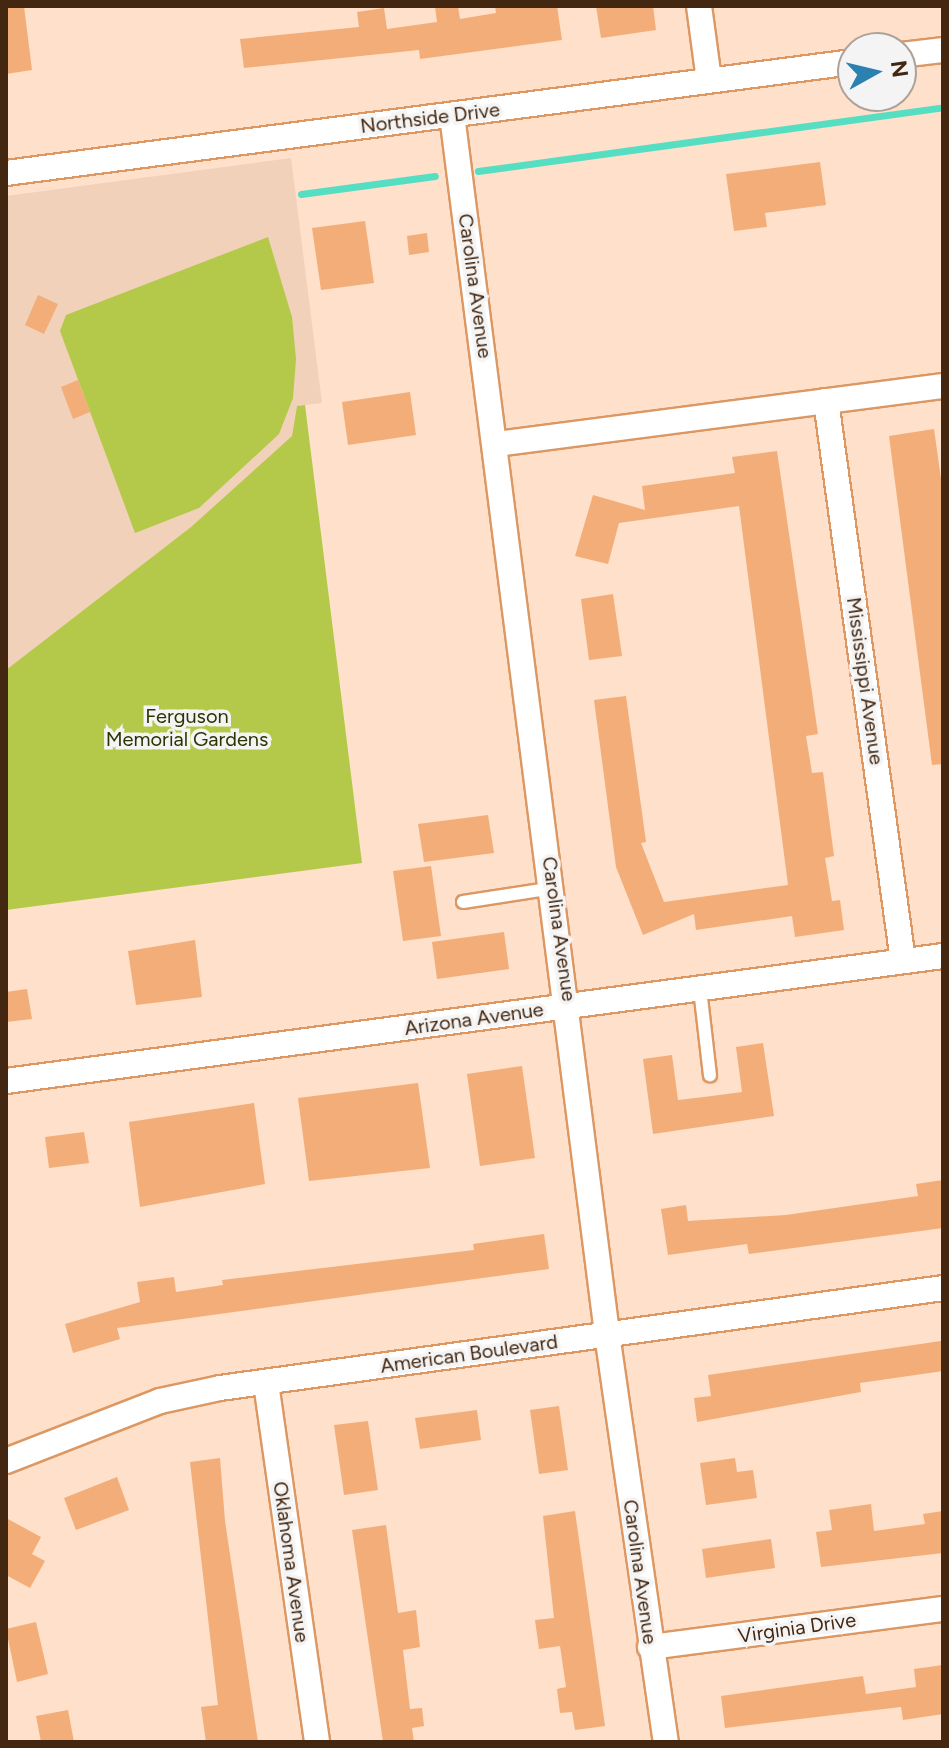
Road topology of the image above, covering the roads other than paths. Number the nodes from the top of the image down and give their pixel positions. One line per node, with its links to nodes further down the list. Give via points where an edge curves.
1 (699, 6): 5 (street)
2 (943, 50): 3 (street)
3 (917, 53)
4 (837, 64): 5 (street, Northside Drive)
5 (709, 80): 6 (street, Northside Drive)
6 (452, 115): 7 (street, Northside Drive); 10 (street, Carolina Avenue)
7 (6, 173)
8 (943, 386): 9 (street)
9 (826, 401): 10 (street); 14 (street, Mississippi Avenue)
10 (496, 444): 11 (street, Carolina Avenue)
11 (553, 888): 12 (lane); 16 (street, Carolina Avenue)
12 (463, 902)
13 (943, 956): 14 (street, Arizona Avenue)
14 (903, 961): 15 (street, Arizona Avenue)
15 (700, 989): 16 (street, Arizona Avenue); 17 (lane)
16 (569, 1006): 18 (street, Arizona Avenue); 20 (street, Carolina Avenue)
17 (710, 1075)
18 (6, 1081)
19 (943, 1288): 20 (street, American Boulevard)
20 (607, 1334): 21 (street, American Boulevard); 24 (street, Carolina Avenue)
21 (266, 1383): 22 (street, American Boulevard, via 160,1401); 25 (street, Oklahoma Avenue)
22 (6, 1461)
23 (943, 1609): 24 (street, Virginia Drive)
24 (650, 1647): 26 (street, Carolina Avenue)
25 (317, 1742)
26 (666, 1742)

